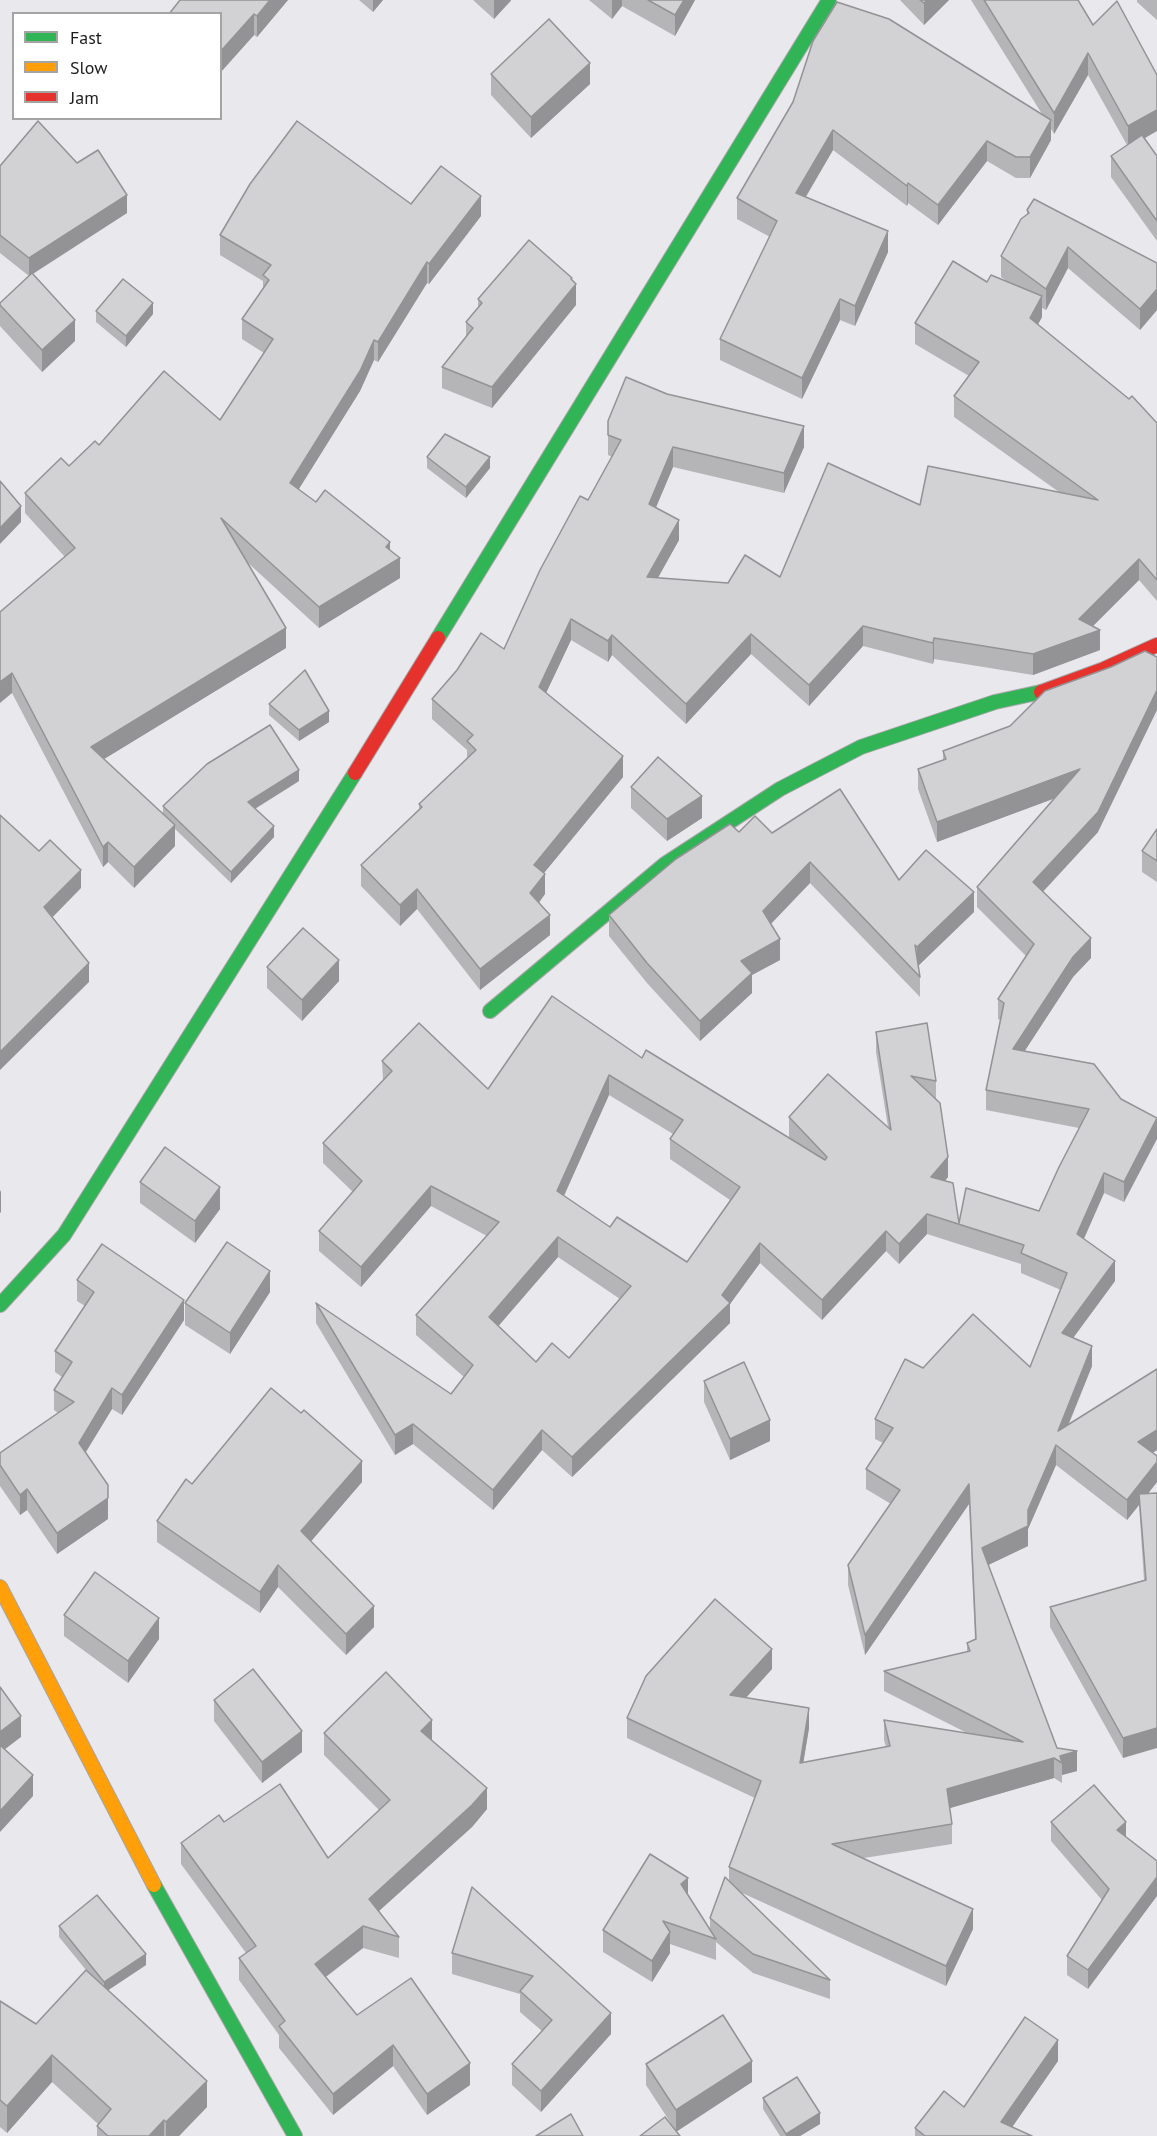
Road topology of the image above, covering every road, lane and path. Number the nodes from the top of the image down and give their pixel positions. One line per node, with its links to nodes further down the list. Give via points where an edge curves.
1 (829, 0): 4 (street, via 380,733 64,1235)
2 (1157, 645): 3 (street, via 1042,692 995,702 861,747 780,789 665,864)
3 (490, 1011)
4 (0, 1305)
5 (0, 1587): 6 (street, via 144,1868)
6 (295, 2136)

